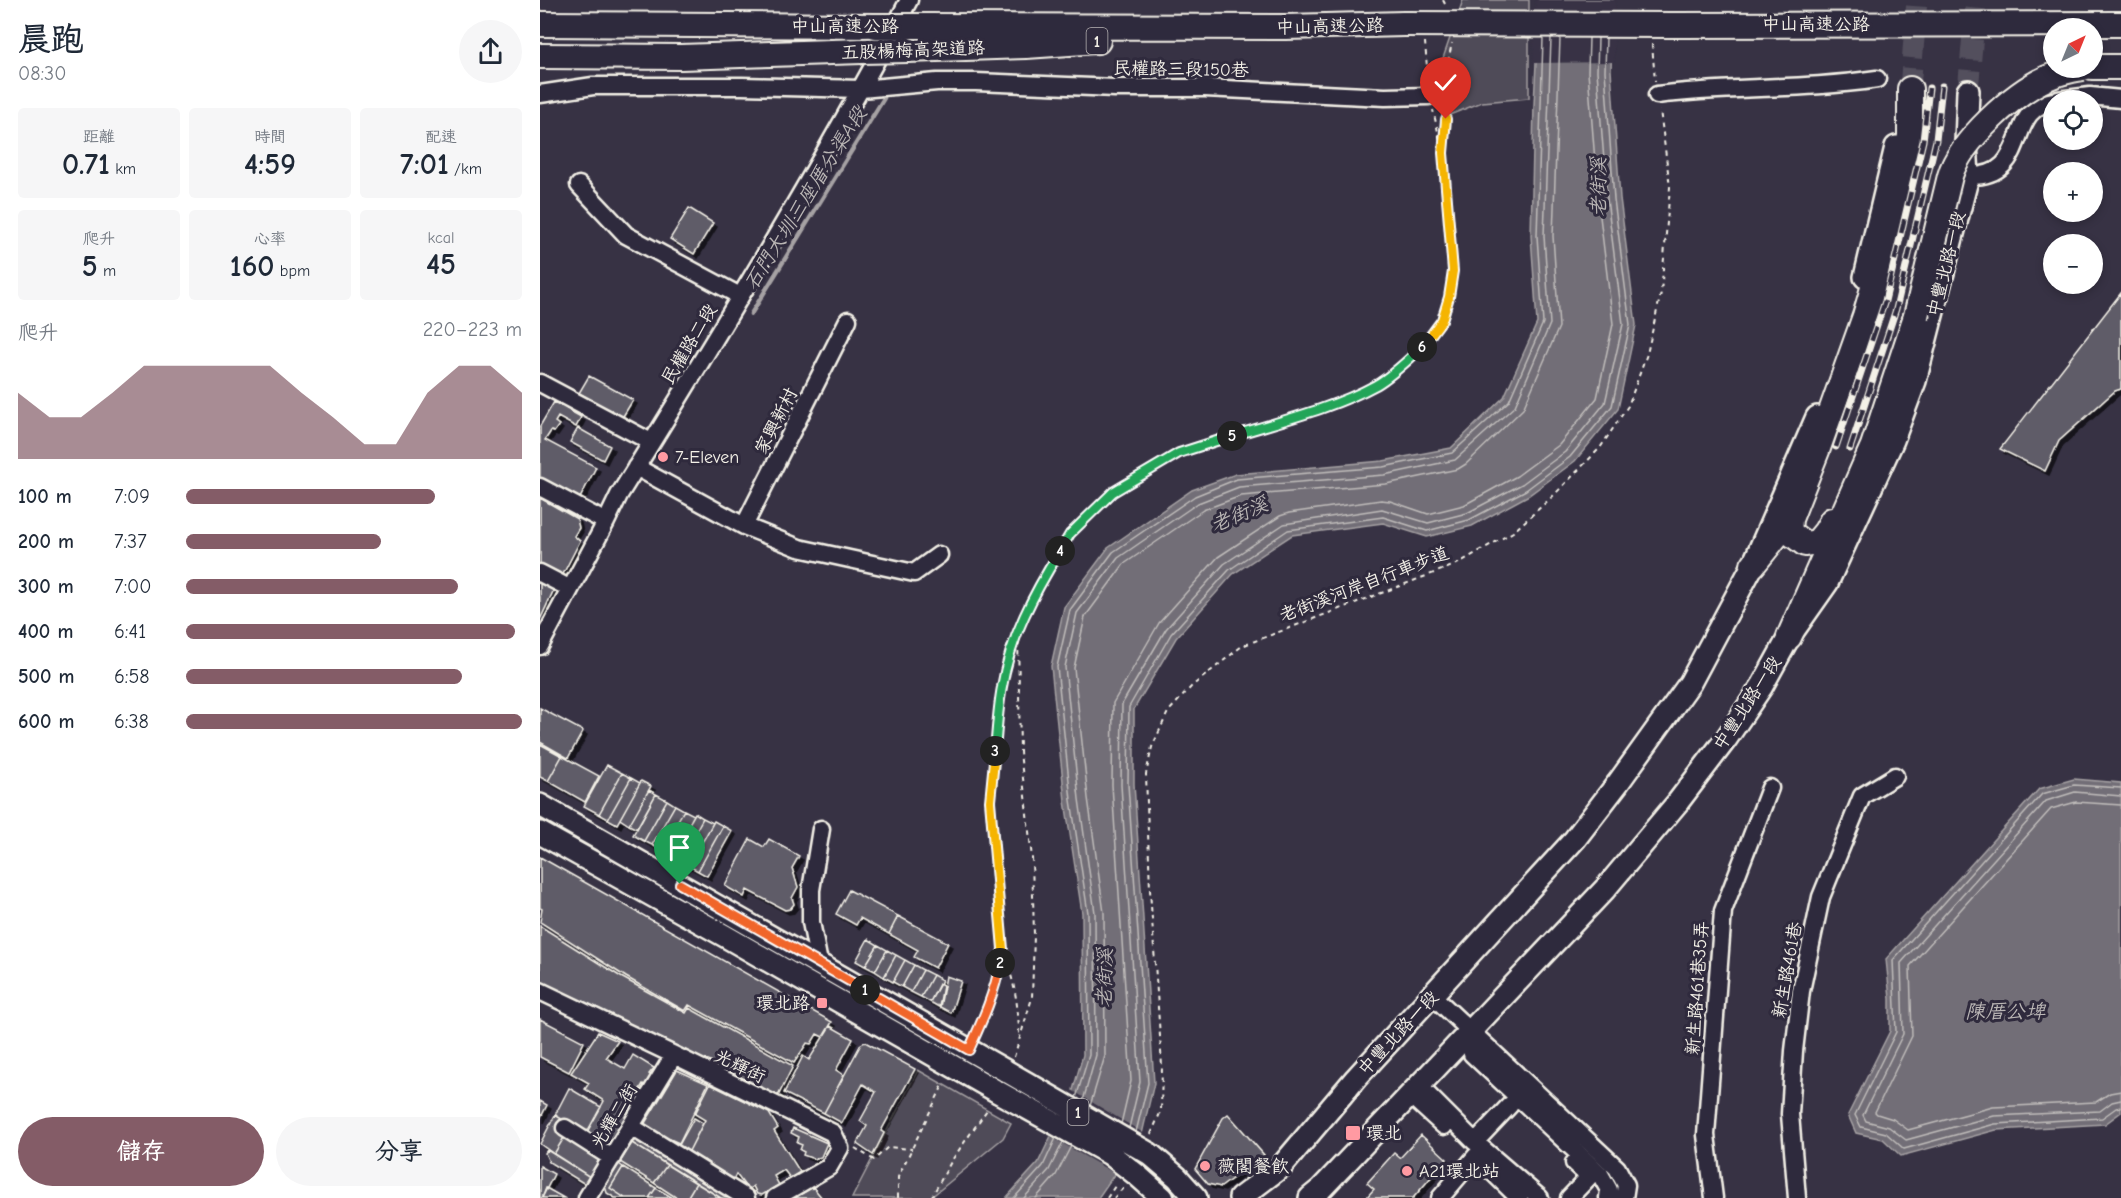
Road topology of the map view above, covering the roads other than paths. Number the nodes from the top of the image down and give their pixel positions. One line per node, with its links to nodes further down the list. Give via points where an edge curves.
1 (909, 0): 10 (street, 民權路二段)
2 (540, 24): 4 (highway, 中山高速公路 / 1, bridge)
3 (2121, 24): 4 (highway, 中山高速公路 / 1, bridge)
4 (1286, 27): 5 (highway, 五股楊梅高架道路 / 1, bridge, via 1026,46 681,57)
5 (540, 56)
6 (2103, 67): 7 (highway)
7 (2121, 67)
8 (2046, 78): 25 (highway, bridge, via 2012,100 1962,150 1953,165 1916,316)
9 (1877, 79): 14 (street)
10 (861, 89): 13 (street, 民權路三段150巷, via 593,86); 15 (street, 民權路三段150巷, via 976,82); 21 (street, 民權路二段)
11 (1910, 89): 28 (highway, via 1910,136 1892,222 1865,316); 32 (main road, 中豐北路一段, via 1858,304 1809,438)
12 (1968, 91): 19 (main road, 中豐北路一段)
13 (540, 94)
14 (1658, 95)
15 (1429, 96)
16 (2103, 97): 17 (street)
17 (2121, 99)
18 (2043, 104): 19 (street, via 2026,116 2017,145 2005,164 1988,174)
19 (1968, 176): 35 (main road, 中豐北路一段, via 1916,381 1827,583)
20 (579, 185): 21 (street, via 626,235)
21 (740, 296): 24 (street, 民權路二段)
22 (848, 320): 30 (street, 家興新村)
23 (540, 383): 24 (street)
24 (651, 442): 26 (street, 民權路二段)
25 (1873, 446): 28 (highway, via 1817,542 1805,544 1795,538 1789,532); 35 (highway)
26 (636, 467): 29 (street, 民權路二段); 30 (street)
27 (540, 487): 29 (street)
28 (1790, 519): 32 (highway)
29 (606, 522): 34 (street, 民權路二段)
30 (744, 526): 31 (street, via 799,548 914,573)
31 (939, 555)
32 (1753, 564): 44 (main road, 中豐北路一段, via 1690,683 1618,783 1575,839)
33 (540, 573): 34 (street)
34 (569, 588): 36 (street, 民權路二段)
35 (1790, 637): 45 (main road, 中豐北路一段, via 1726,739 1678,801 1605,889)
36 (540, 646)
37 (1895, 776): 68 (street, 新生路461巷, via 1862,796 1821,897 1801,991 1794,1051 1790,1114)
38 (1770, 788): 67 (street, 新生路461巷35弄, via 1723,911 1706,1135)
39 (540, 805): 42 (main road, 1)
40 (821, 829): 42 (street, via 811,890 811,922)
41 (540, 833): 58 (main road, 1, bridge, via 952,1066 994,1098 1110,1154 1127,1179)
42 (819, 963): 59 (main road, 1, bridge, via 969,1050 1010,1065 1150,1145)
43 (540, 991): 46 (street, 光輝街)
44 (1433, 996): 45 (street); 60 (main road, 中豐北路一段, via 1356,1078 1281,1167)
45 (1470, 1033): 47 (street, via 1472,1054); 48 (main road, 中豐北路一段); 66 (street, via 1617,1168 1626,1185)
46 (674, 1055): 50 (street, 光輝二街); 57 (street, 光輝街, via 832,1133 840,1148 829,1167)
47 (1491, 1073): 49 (street, via 1486,1081); 65 (street, via 1600,1174 1609,1190)
48 (1416, 1091): 52 (street); 54 (main road, 中豐北路一段)
49 (1510, 1105): 52 (street); 64 (street, via 1589,1177)
50 (632, 1127): 53 (street, 光輝二街); 56 (street)
51 (564, 1128): 53 (street)
52 (1475, 1149): 61 (street); 62 (street); 63 (street)
53 (612, 1158): 55 (street, 光輝二街)
54 (1321, 1195)
55 (591, 1196)
56 (746, 1198)
57 (775, 1198)
58 (1163, 1198)
59 (1196, 1198)
60 (1240, 1198)
61 (1440, 1198)
62 (1519, 1198)
63 (1540, 1198)
64 (1569, 1198)
65 (1608, 1198)
66 (1624, 1198)
67 (1714, 1198)
68 (1797, 1198)

